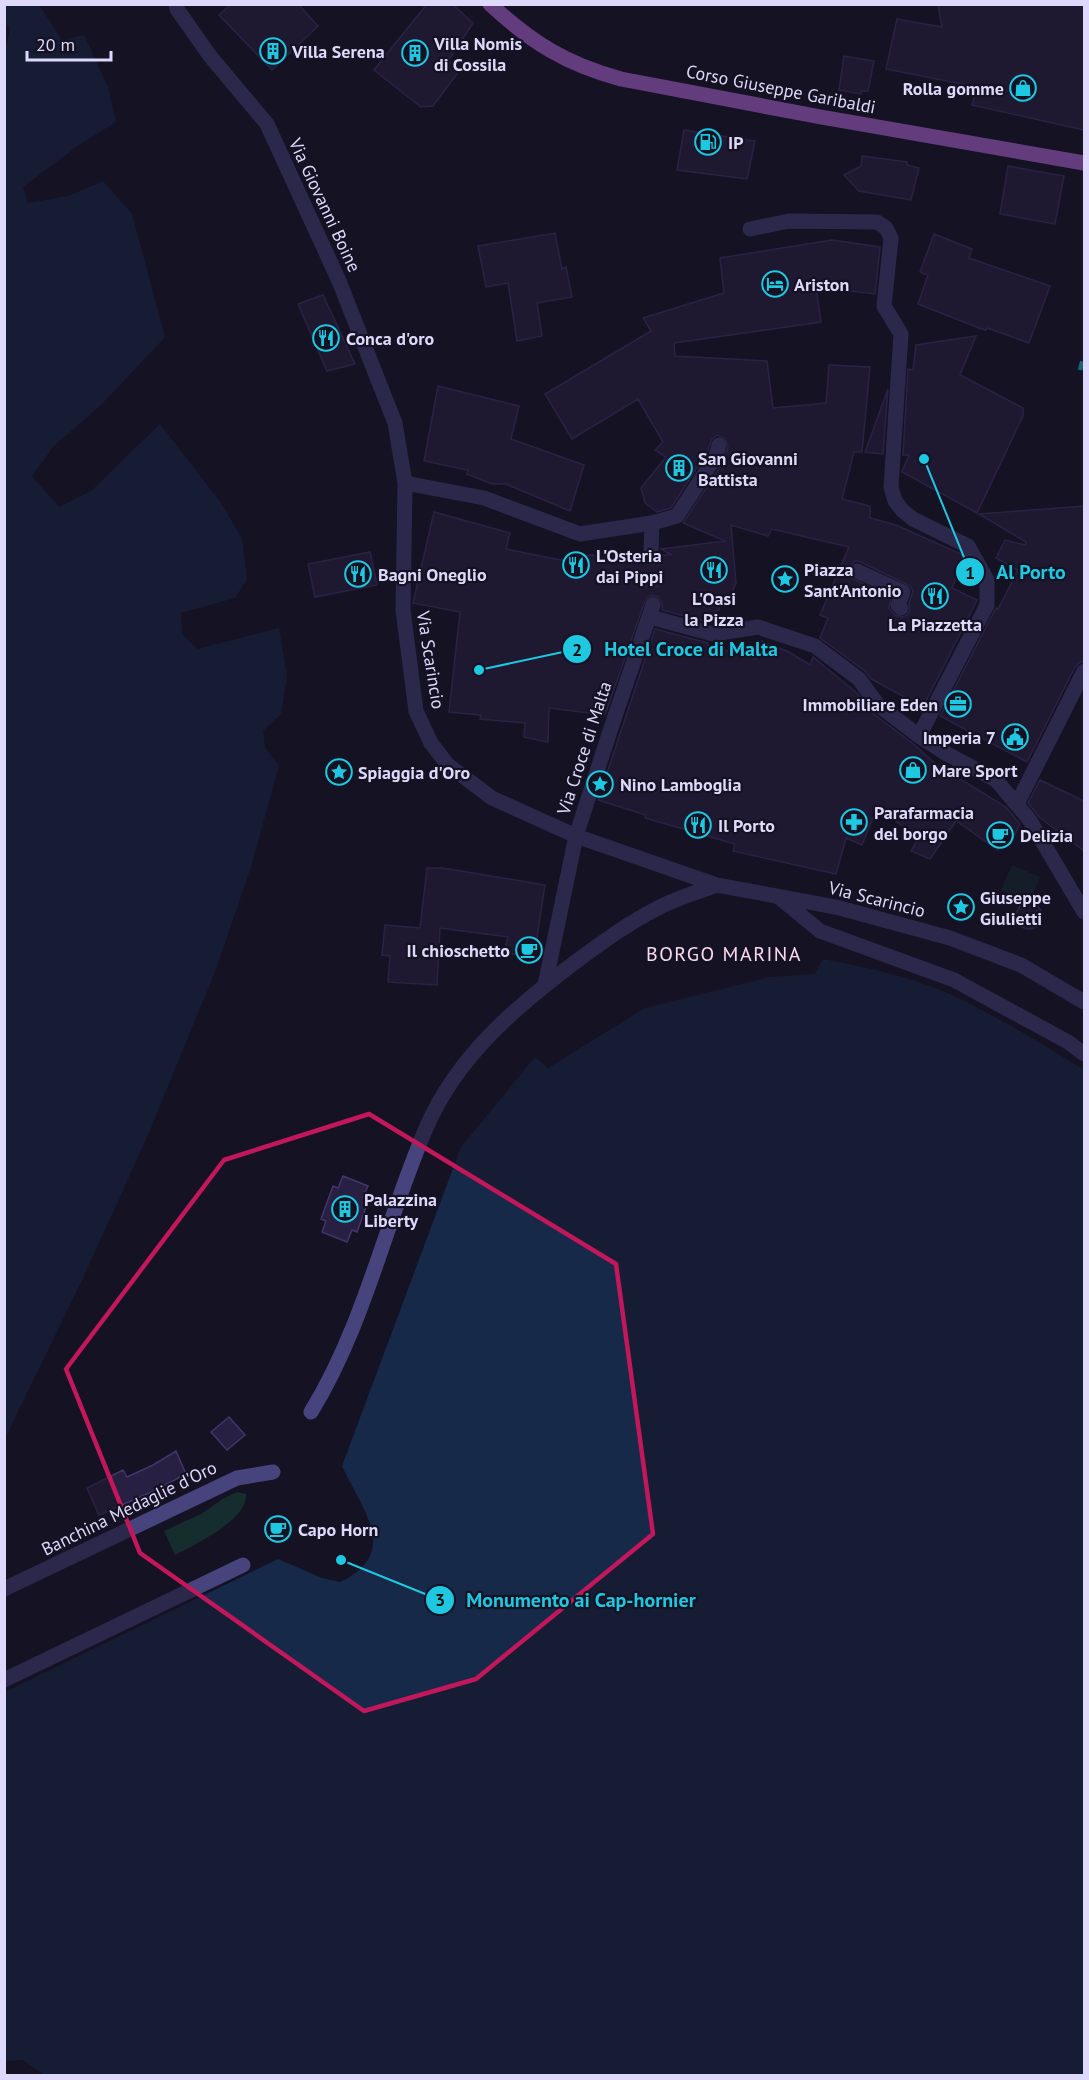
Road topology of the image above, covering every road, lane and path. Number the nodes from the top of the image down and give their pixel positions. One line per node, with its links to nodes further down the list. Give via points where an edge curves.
1 (176, 4): 5 (street, Via Giovanni Boine, via 210,56 267,124 339,281 394,423)
2 (490, 4): 3 (main road, Corso Giuseppe Garibaldi, via 546,49 591,71 821,117)
3 (1084, 163)
4 (750, 229): 13 (street, via 789,220 877,222 891,238 884,306 901,334 891,487 895,501 913,519 968,546 982,569 988,591 987,605)
5 (398, 443): 7 (street, Via Scarincio)
6 (719, 445): 8 (street, via 716,456 677,516)
7 (405, 483): 8 (street, via 484,498 580,534); 15 (street, Via Scarincio, via 403,610 416,711 431,743 448,765 492,798)
8 (652, 523): 9 (street)
9 (651, 550)
10 (857, 571): 11 (street, via 903,592 898,604)
11 (901, 608)
12 (1084, 671): 14 (street)
13 (919, 736): 14 (street, via 996,780); 15 (street, Via Croce di Malta, via 877,704 860,679 815,646 758,627 713,634 651,611)
14 (1017, 804): 18 (street)
15 (576, 836): 16 (street, Via Scarincio); 19 (street)
16 (717, 885): 17 (street, Via Scarincio); 19 (street, via 660,906 620,929)
17 (778, 897): 20 (street, Via Scarincio, via 836,907 950,938 1021,965); 21 (street, via 820,931 954,980)
18 (1084, 912)
19 (545, 985): 22 (street, via 472,1053 437,1106 352,1328 330,1381)
20 (1084, 1002)
21 (1084, 1054)
22 (311, 1412)
23 (273, 1472): 25 (street, Banchina Medaglie d'Oro, via 237,1478)
24 (243, 1565): 26 (street)
25 (4, 1589)
26 (4, 1680)

